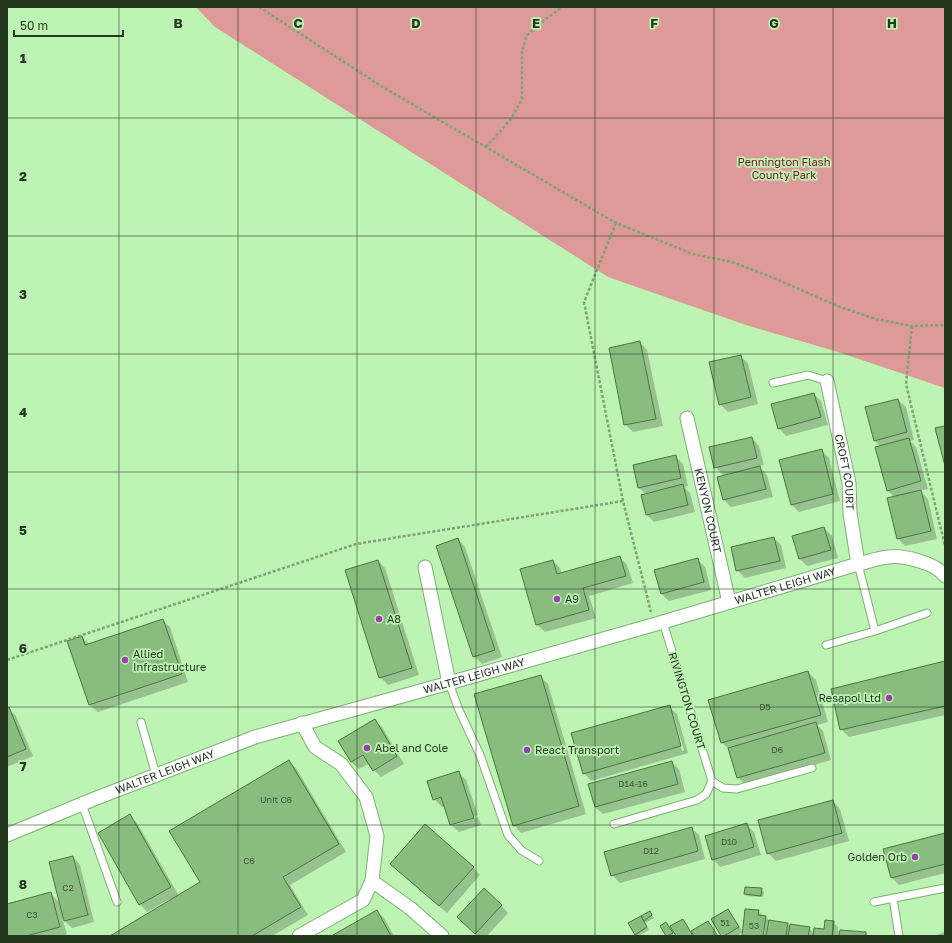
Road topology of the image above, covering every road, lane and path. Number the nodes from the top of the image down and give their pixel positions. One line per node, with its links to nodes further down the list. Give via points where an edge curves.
1 (259, 7): 3 (path, via 381,86)
2 (562, 7): 3 (path, via 526,36 522,52 522,99 511,119)
3 (486, 147): 4 (path)
4 (616, 222): 6 (path, via 693,254 732,262 769,276 840,307 876,319); 10 (path, via 584,302)
5 (945, 324): 6 (path)
6 (912, 326): 11 (path, via 906,384)
7 (827, 381): 8 (lane, via 808,375); 12 (street, CROFT COURT, via 849,483 850,513)
8 (773, 383)
9 (687, 418): 15 (street, KENYON COURT)
10 (623, 501): 17 (path); 20 (path, via 356,544)
11 (945, 546)
12 (858, 564): 14 (street, WALTER LEIGH WAY, via 888,556 910,558 927,564); 15 (street, WALTER LEIGH WAY); 18 (lane)
13 (425, 567): 21 (street)
14 (945, 576)
15 (729, 602): 17 (street, WALTER LEIGH WAY)
16 (927, 613): 18 (lane)
17 (659, 623): 21 (street, WALTER LEIGH WAY); 26 (lane, RIVINGTON COURT)
18 (875, 631): 19 (lane)
19 (826, 645)
20 (7, 660)
21 (449, 683): 23 (street, WALTER LEIGH WAY); 30 (lane, via 480,754 508,835 521,850)
22 (141, 722): 25 (lane)
23 (302, 723): 25 (street, WALTER LEIGH WAY, via 255,737); 31 (street, via 315,747 341,764 366,797 377,836)
24 (812, 768): 26 (lane, via 737,789 723,788)
25 (156, 775): 27 (street, WALTER LEIGH WAY)
26 (712, 781): 28 (lane, via 706,794 697,800)
27 (82, 804): 29 (street, WALTER LEIGH WAY); 34 (lane)
28 (614, 824)
29 (7, 835)
30 (539, 861)
31 (372, 881): 36 (street, via 363,900); 37 (street, via 410,908)
32 (945, 888): 33 (lane)
33 (893, 898): 35 (lane); 38 (lane)
34 (117, 902)
35 (874, 902)
36 (299, 936)
37 (442, 936)
38 (899, 936)

